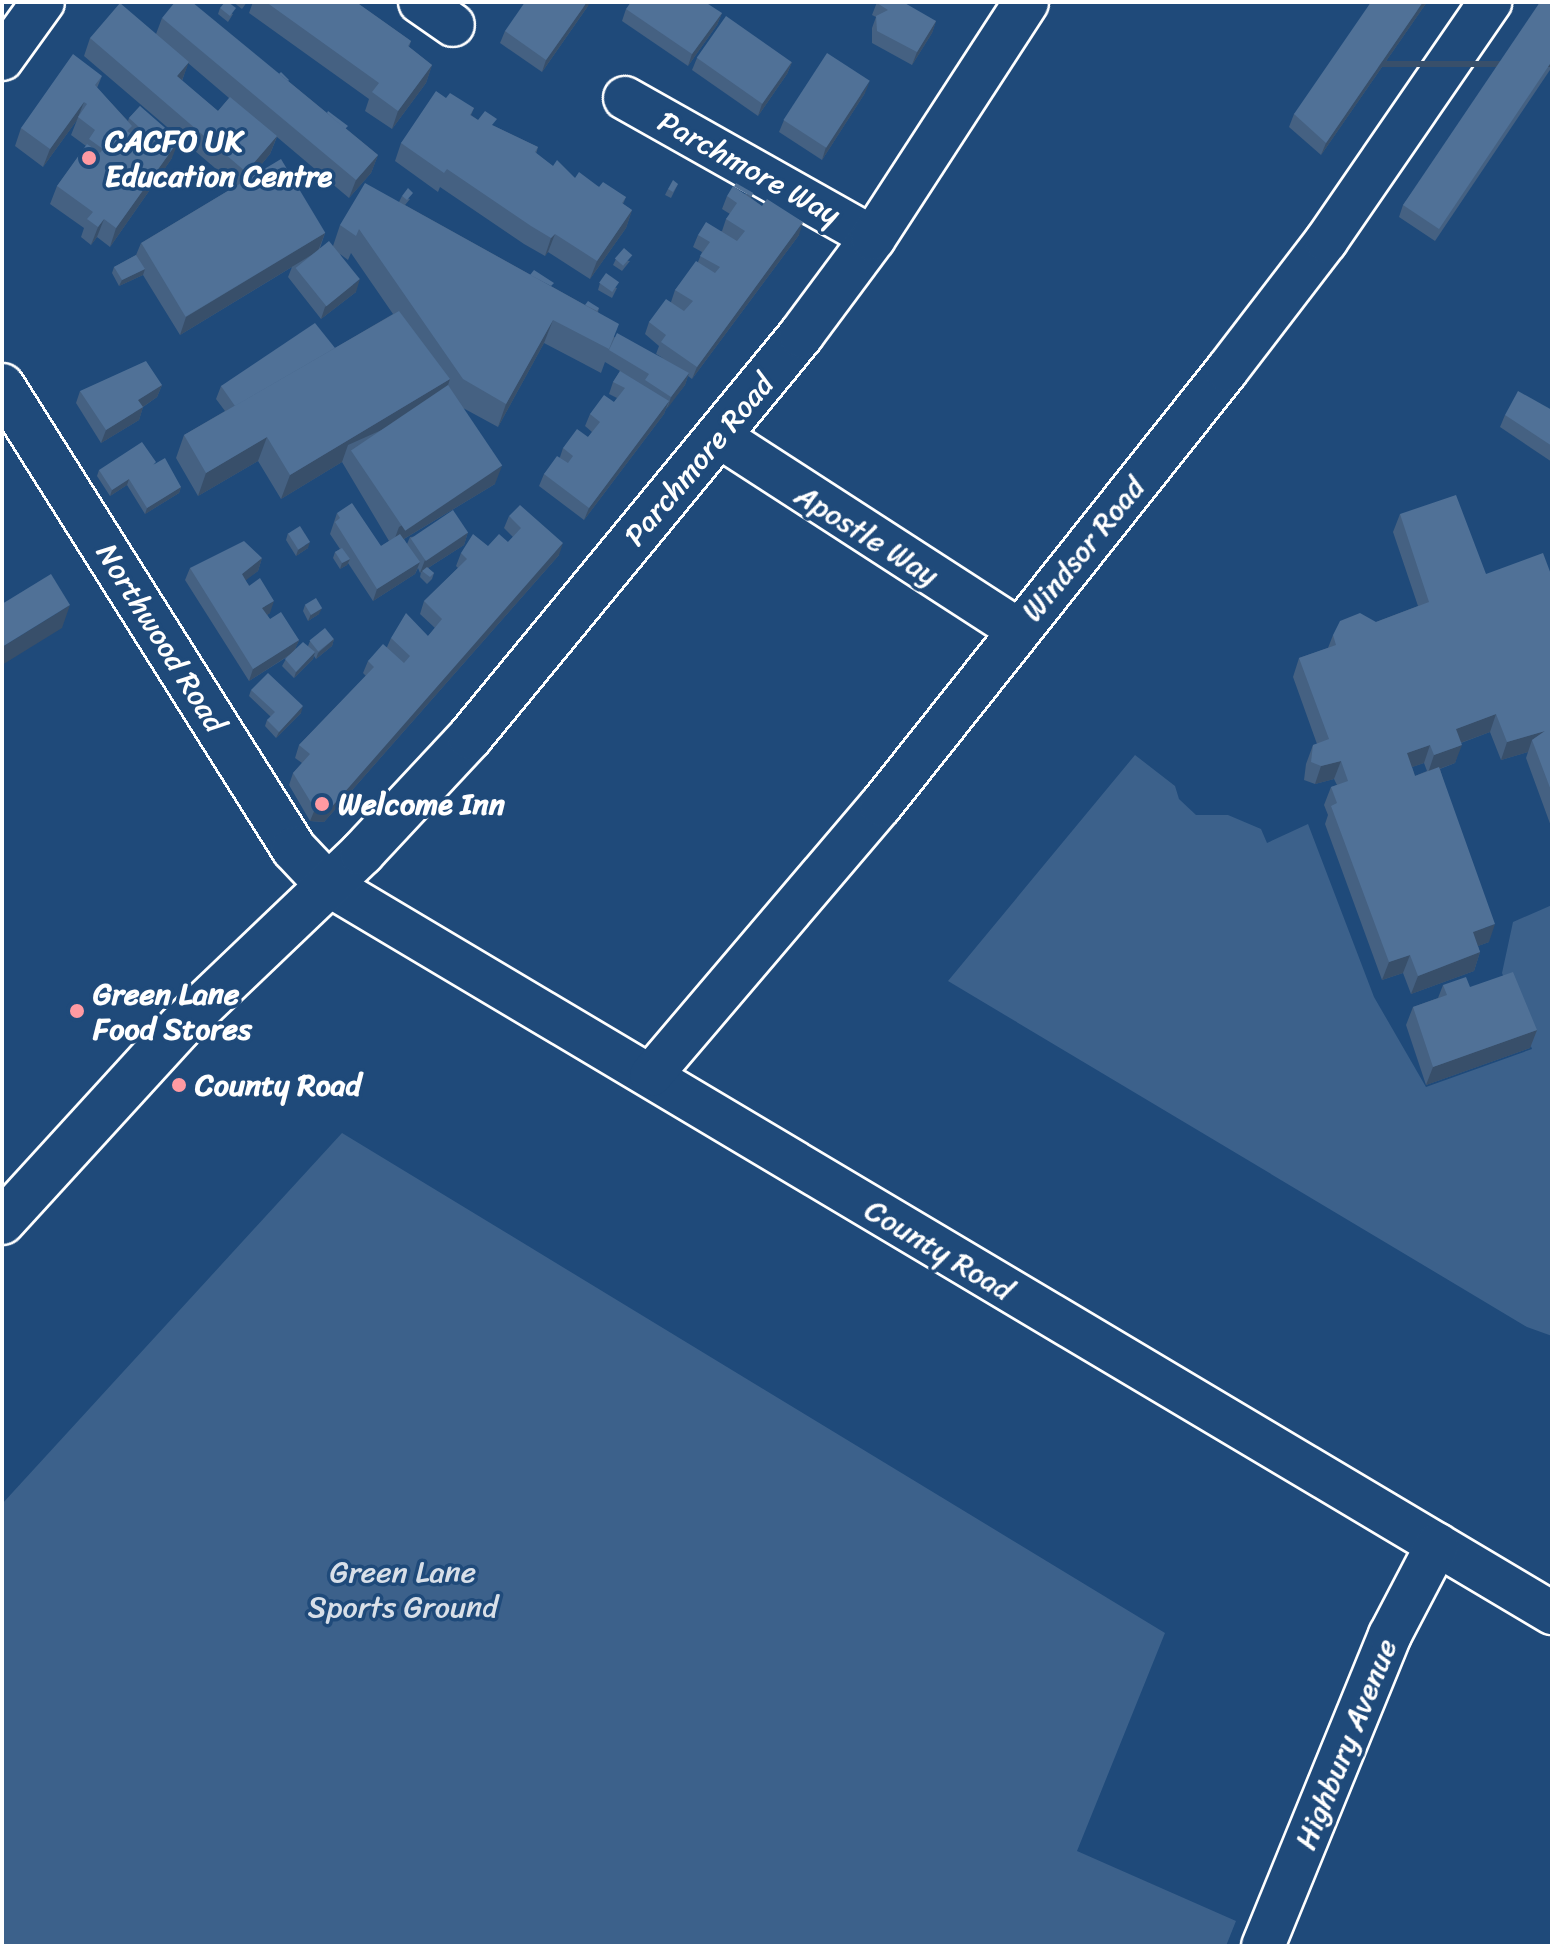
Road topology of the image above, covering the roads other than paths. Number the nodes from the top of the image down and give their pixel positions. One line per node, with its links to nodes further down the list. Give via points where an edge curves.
1 (43, 2): 4 (street)
2 (1026, 2): 6 (main road, Parchmore Road)
3 (1490, 2): 9 (street, Windsor Road, via 1326,241)
4 (2, 59)
5 (625, 98): 6 (street, Parchmore Way)
6 (873, 238): 8 (main road, Parchmore Road)
7 (2, 386): 10 (main road, Northwood Road, via 294,849)
8 (720, 437): 9 (street, Apostle Way); 10 (main road, Parchmore Road, via 470,737 388,828)
9 (1018, 630): 11 (street, Windsor Road, via 881,805)
10 (327, 884): 11 (street, County Road); 12 (main road, Parchmore Road, via 180,1027)
11 (651, 1075): 13 (street, County Road)
12 (2, 1222)
13 (1437, 1545): 14 (street, County Road); 15 (street, Highbury Avenue, via 1390,1635)
14 (1552, 1613)
15 (1263, 1946)

